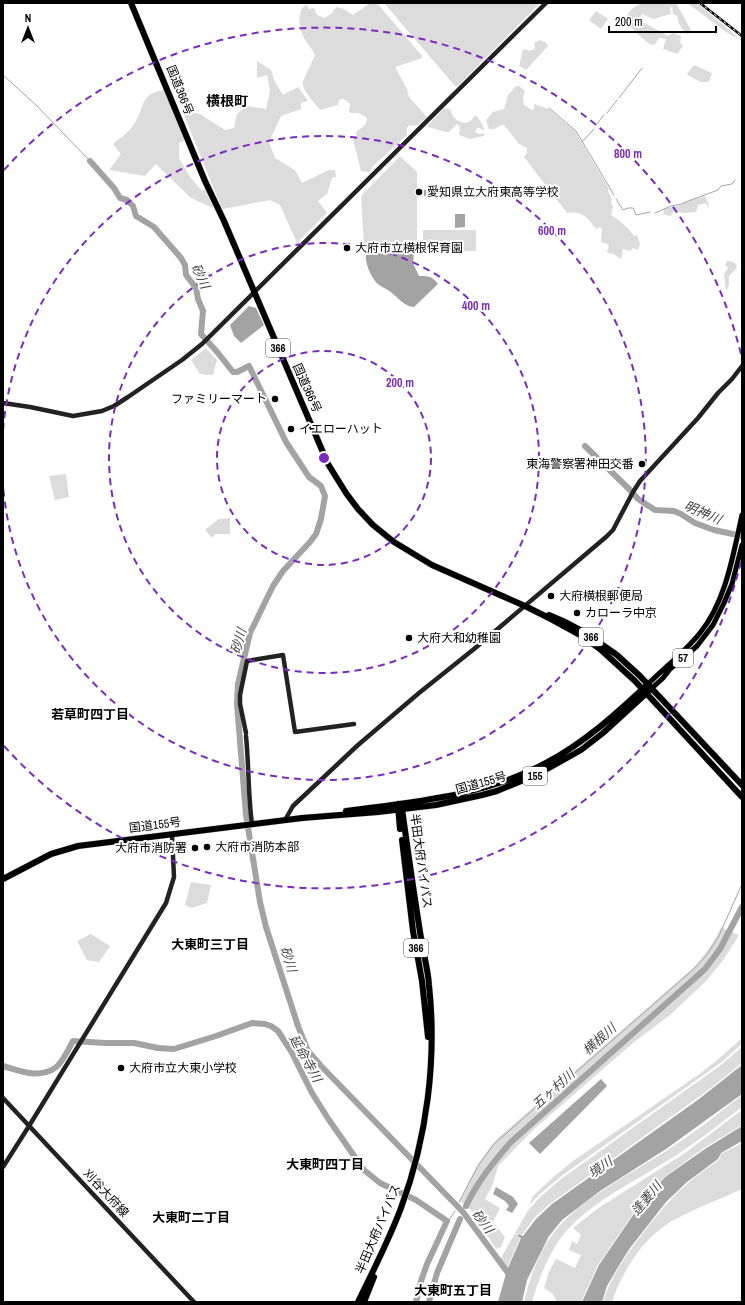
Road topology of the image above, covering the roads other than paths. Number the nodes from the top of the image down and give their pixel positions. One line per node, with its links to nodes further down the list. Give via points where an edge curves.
1 (131, 3): 3 (highway, 国道366号 / 366, via 202,175)
2 (546, 3): 3 (street)
3 (254, 291): 5 (street, via 204,342 114,406 102,411 73,416); 8 (highway, 国道366号 / 366, via 328,464 358,509 373,525 412,554)
4 (742, 366): 8 (street, via 640,481 613,530)
5 (3, 403)
6 (742, 516): 9 (main road, 57, via 725,584 716,607 692,643)
7 (742, 545): 9 (main road, 57, via 732,584 713,625 697,646 663,678)
8 (525, 606): 9 (highway, 国道366号 / 366, via 588,640); 14 (street, via 358,746 293,806)
9 (647, 689): 11 (highway); 12 (highway); 13 (highway, 国道155号 / 155, via 603,733 581,750 538,774 476,797 448,803)
10 (354, 724): 15 (street, via 295,732 283,655 247,661 240,704 249,763)
11 (742, 785)
12 (742, 797)
13 (399, 807): 14 (highway, 国道155号 / 155); 21 (highway, 半田大府パイパス / 366, via 428,1033 427,1092 420,1143)
14 (285, 820): 15 (highway, 国道155号 / 155)
15 (252, 824): 16 (highway, 国道155号 / 155)
16 (172, 835): 17 (highway, 国道155号 / 155, via 71,848 41,859); 19 (street, via 174,877 166,903)
17 (3, 879)
18 (3, 1098): 19 (street, 刈谷大府線)
19 (29, 1126): 20 (street); 22 (street, 刈谷大府線)
20 (3, 1167)
21 (394, 1224): 23 (highway, 366); 24 (highway, 半田大府パイパス / 366); 25 (highway, 366)
22 (194, 1302)
23 (354, 1302)
24 (358, 1302)
25 (364, 1302)

